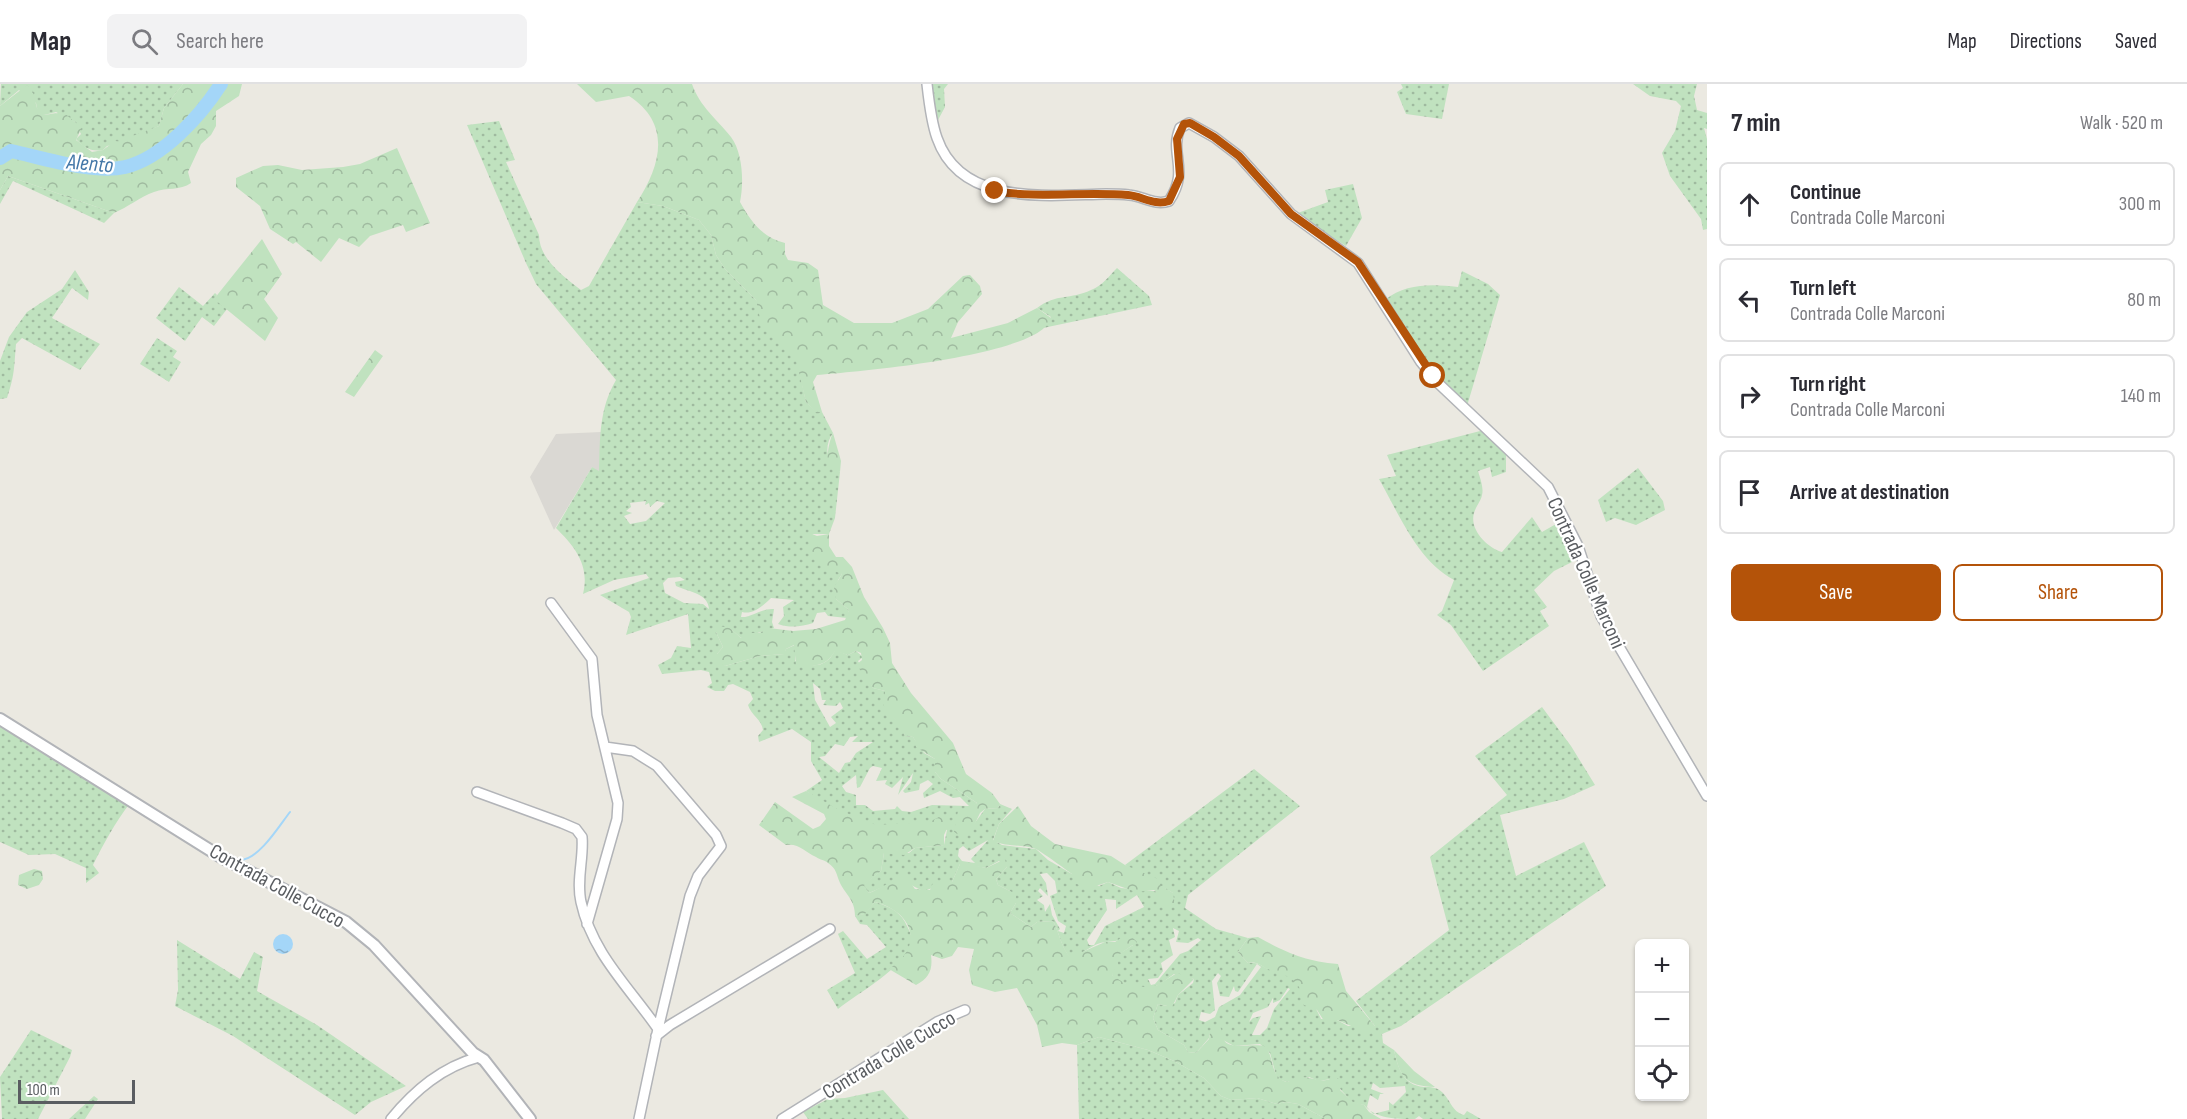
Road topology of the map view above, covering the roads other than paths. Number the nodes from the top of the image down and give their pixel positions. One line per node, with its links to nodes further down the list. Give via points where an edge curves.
1 (927, 84): 6 (street, Contrada Colle Marconi, via 931,119 945,156 959,171 995,191 1015,195 1131,195 1162,203 1172,196 1180,177 1178,134 1184,124 1190,123 1239,156 1291,214 1358,262 1438,383 1548,487 1578,546 1601,616)
2 (551, 603): 4 (street, via 592,659 597,715)
3 (0, 719): 11 (street, Contrada Colle Cucco, via 170,825 346,922 374,945)
4 (605, 747): 7 (street, via 618,803 617,819); 10 (street, via 633,751 657,766 721,846 698,876 690,896)
5 (477, 792): 7 (street, via 576,829 582,837 580,900)
6 (1707, 796)
7 (587, 924): 10 (street, via 601,954 636,997)
8 (830, 929): 10 (street)
9 (965, 1010): 15 (street, Contrada Colle Cucco, via 937,1022)
10 (657, 1033): 14 (street)
11 (479, 1057): 12 (street, via 430,1080); 13 (street, Contrada Colle Cucco)
12 (391, 1119)
13 (530, 1119)
14 (639, 1119)
15 (782, 1119)

